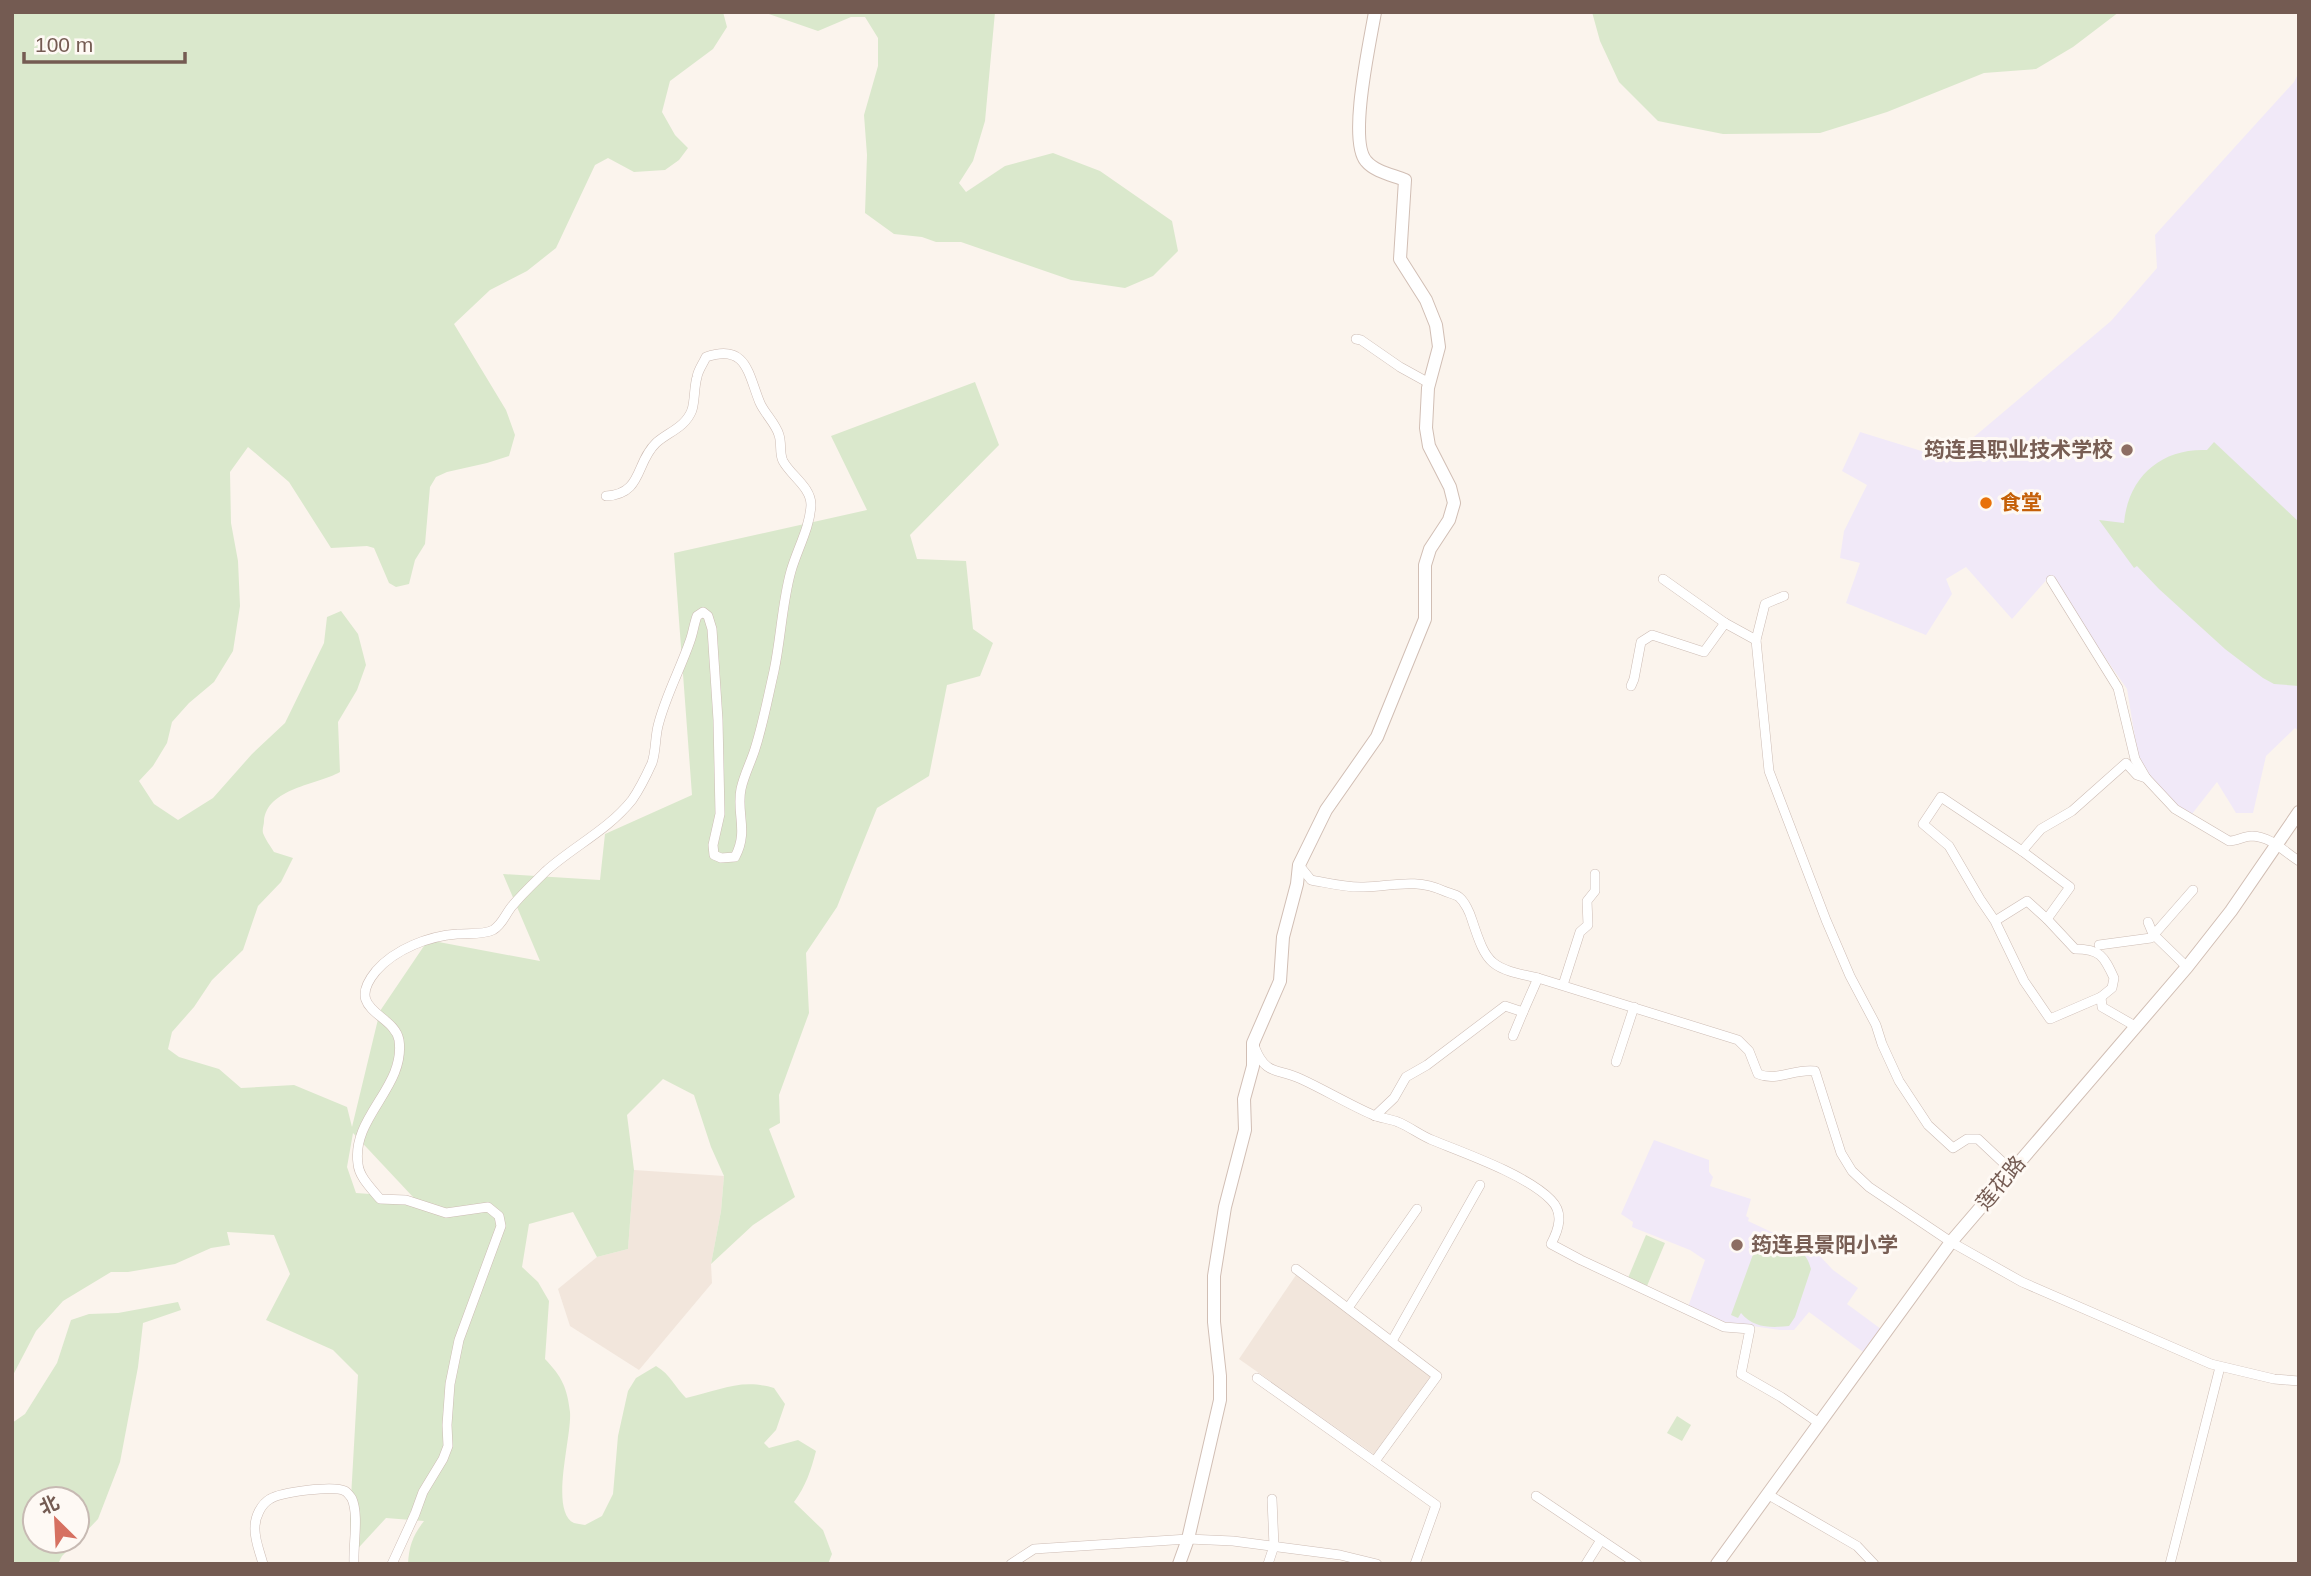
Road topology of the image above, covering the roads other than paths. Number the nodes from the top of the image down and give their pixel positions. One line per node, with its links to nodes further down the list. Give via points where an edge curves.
1 (1375, 12): 3 (street, via 1360,101 1359,143 1364,160 1405,180 1400,258 1436,325 1438,347)
2 (1356, 339): 3 (street)
3 (1429, 383): 16 (street, via 1429,446 1454,503 1424,565 1425,619 1377,737 1326,810)
4 (606, 496): 57 (street, via 620,495 632,485 655,444 683,424 692,410 697,375 706,357 720,352 742,360 779,435 781,457 808,491 811,504 790,573 755,748 740,791 743,829 735,857 715,855 713,845 720,814 719,720 712,629 703,612 697,616 658,726 652,762 633,799 605,828 560,859 491,932 422,941 377,970 366,986 365,999 397,1034 399,1045 386,1091 364,1125 358,1146 358,1166 366,1183 380,1199 406,1200 446,1213 488,1207 499,1216 501,1226 459,1340 450,1384 448,1446)
5 (1662, 579): 8 (street)
6 (2051, 580): 11 (street, via 2118,688 2135,759)
7 (1784, 596): 9 (street, via 1765,604)
8 (1725, 623): 9 (street); 10 (street, via 1704,652 1652,635 1641,642)
9 (1756, 640): 35 (street, via 1769,771 1826,920 1899,1081 1928,1125 1954,1148 1967,1139 1978,1139)
10 (1630, 686)
11 (2146, 778): 13 (street, via 2175,809 2229,841 2249,836); 14 (street, via 2126,763 2072,811 2041,829)
12 (2299, 812): 13 (street, 莲花路)
13 (2278, 844): 15 (street); 24 (street, 莲花路)
14 (2022, 851): 19 (street, via 2070,887); 20 (street, via 1941,797 1923,824 1949,846)
15 (2299, 861)
16 (1299, 865): 25 (street, via 1311,880 1362,887 1409,882 1460,898 1490,962); 32 (street, via 1283,937 1280,981)
17 (1595, 874): 26 (street, via 1595,891 1587,901 1588,925 1580,932)
18 (2193, 890): 22 (street)
19 (2047, 919): 20 (street, via 2027,901); 27 (street, via 2075,949 2102,955 2114,978 2112,988)
20 (1995, 921): 27 (street, via 2024,981 2050,1019)
21 (2148, 922): 22 (street)
22 (2155, 936): 23 (street); 24 (street)
23 (2099, 946)
24 (2187, 967): 30 (street, 莲花路)
25 (1538, 978): 26 (street); 29 (street)
26 (1563, 985): 28 (street)
27 (2101, 996): 30 (street, via 2102,1007)
28 (1634, 1007): 33 (street); 38 (street, via 1738,1040 1749,1051 1758,1074 1768,1078 1802,1069 1815,1071 1841,1153 1852,1171)
29 (1523, 1012): 31 (street); 34 (street, via 1505,1006 1406,1077)
30 (2135, 1026): 35 (street, 莲花路)
31 (1513, 1035)
32 (1253, 1043): 34 (street, via 1261,1062); 50 (street, via 1253,1066 1244,1099 1245,1130 1225,1207 1214,1276 1220,1400)
33 (1616, 1062)
34 (1375, 1116): 45 (street, via 1399,1122 1532,1185 1553,1201 1560,1217 1551,1244 1724,1327 1750,1329 1741,1374)
35 (2011, 1170): 38 (street, 莲花路)
36 (1480, 1185): 41 (street)
37 (1417, 1209): 40 (street)
38 (1951, 1242): 42 (street, via 2022,1282); 45 (street, 莲花路)
39 (1296, 1269): 40 (street)
40 (1348, 1308): 41 (street)
41 (1392, 1341): 46 (street, via 1437,1376)
42 (2220, 1367): 44 (street); 67 (street)
43 (1257, 1378): 46 (street)
44 (2299, 1381)
45 (1819, 1423): 47 (street, 莲花路)
46 (1375, 1461): 62 (street, via 1437,1505)
47 (1767, 1494): 65 (street, 莲花路); 66 (street, via 1857,1546)
48 (1536, 1496): 51 (street)
49 (1272, 1499): 52 (street)
50 (1188, 1539): 52 (street); 54 (street); 58 (street, via 1034,1549)
51 (1601, 1540): 63 (street); 64 (street)
52 (1274, 1546): 53 (street); 59 (street)
53 (1329, 1553): 60 (street); 61 (street)
54 (1183, 1562)
55 (263, 1564): 56 (street, via 254,1525 262,1506 270,1499 307,1490 344,1490 351,1497)
56 (353, 1564)
57 (392, 1564)
58 (1011, 1564)
59 (1268, 1564)
60 (1323, 1564)
61 (1377, 1564)
62 (1415, 1564)
63 (1586, 1564)
64 (1637, 1564)
65 (1717, 1564)
66 (1874, 1564)
67 (2169, 1564)

